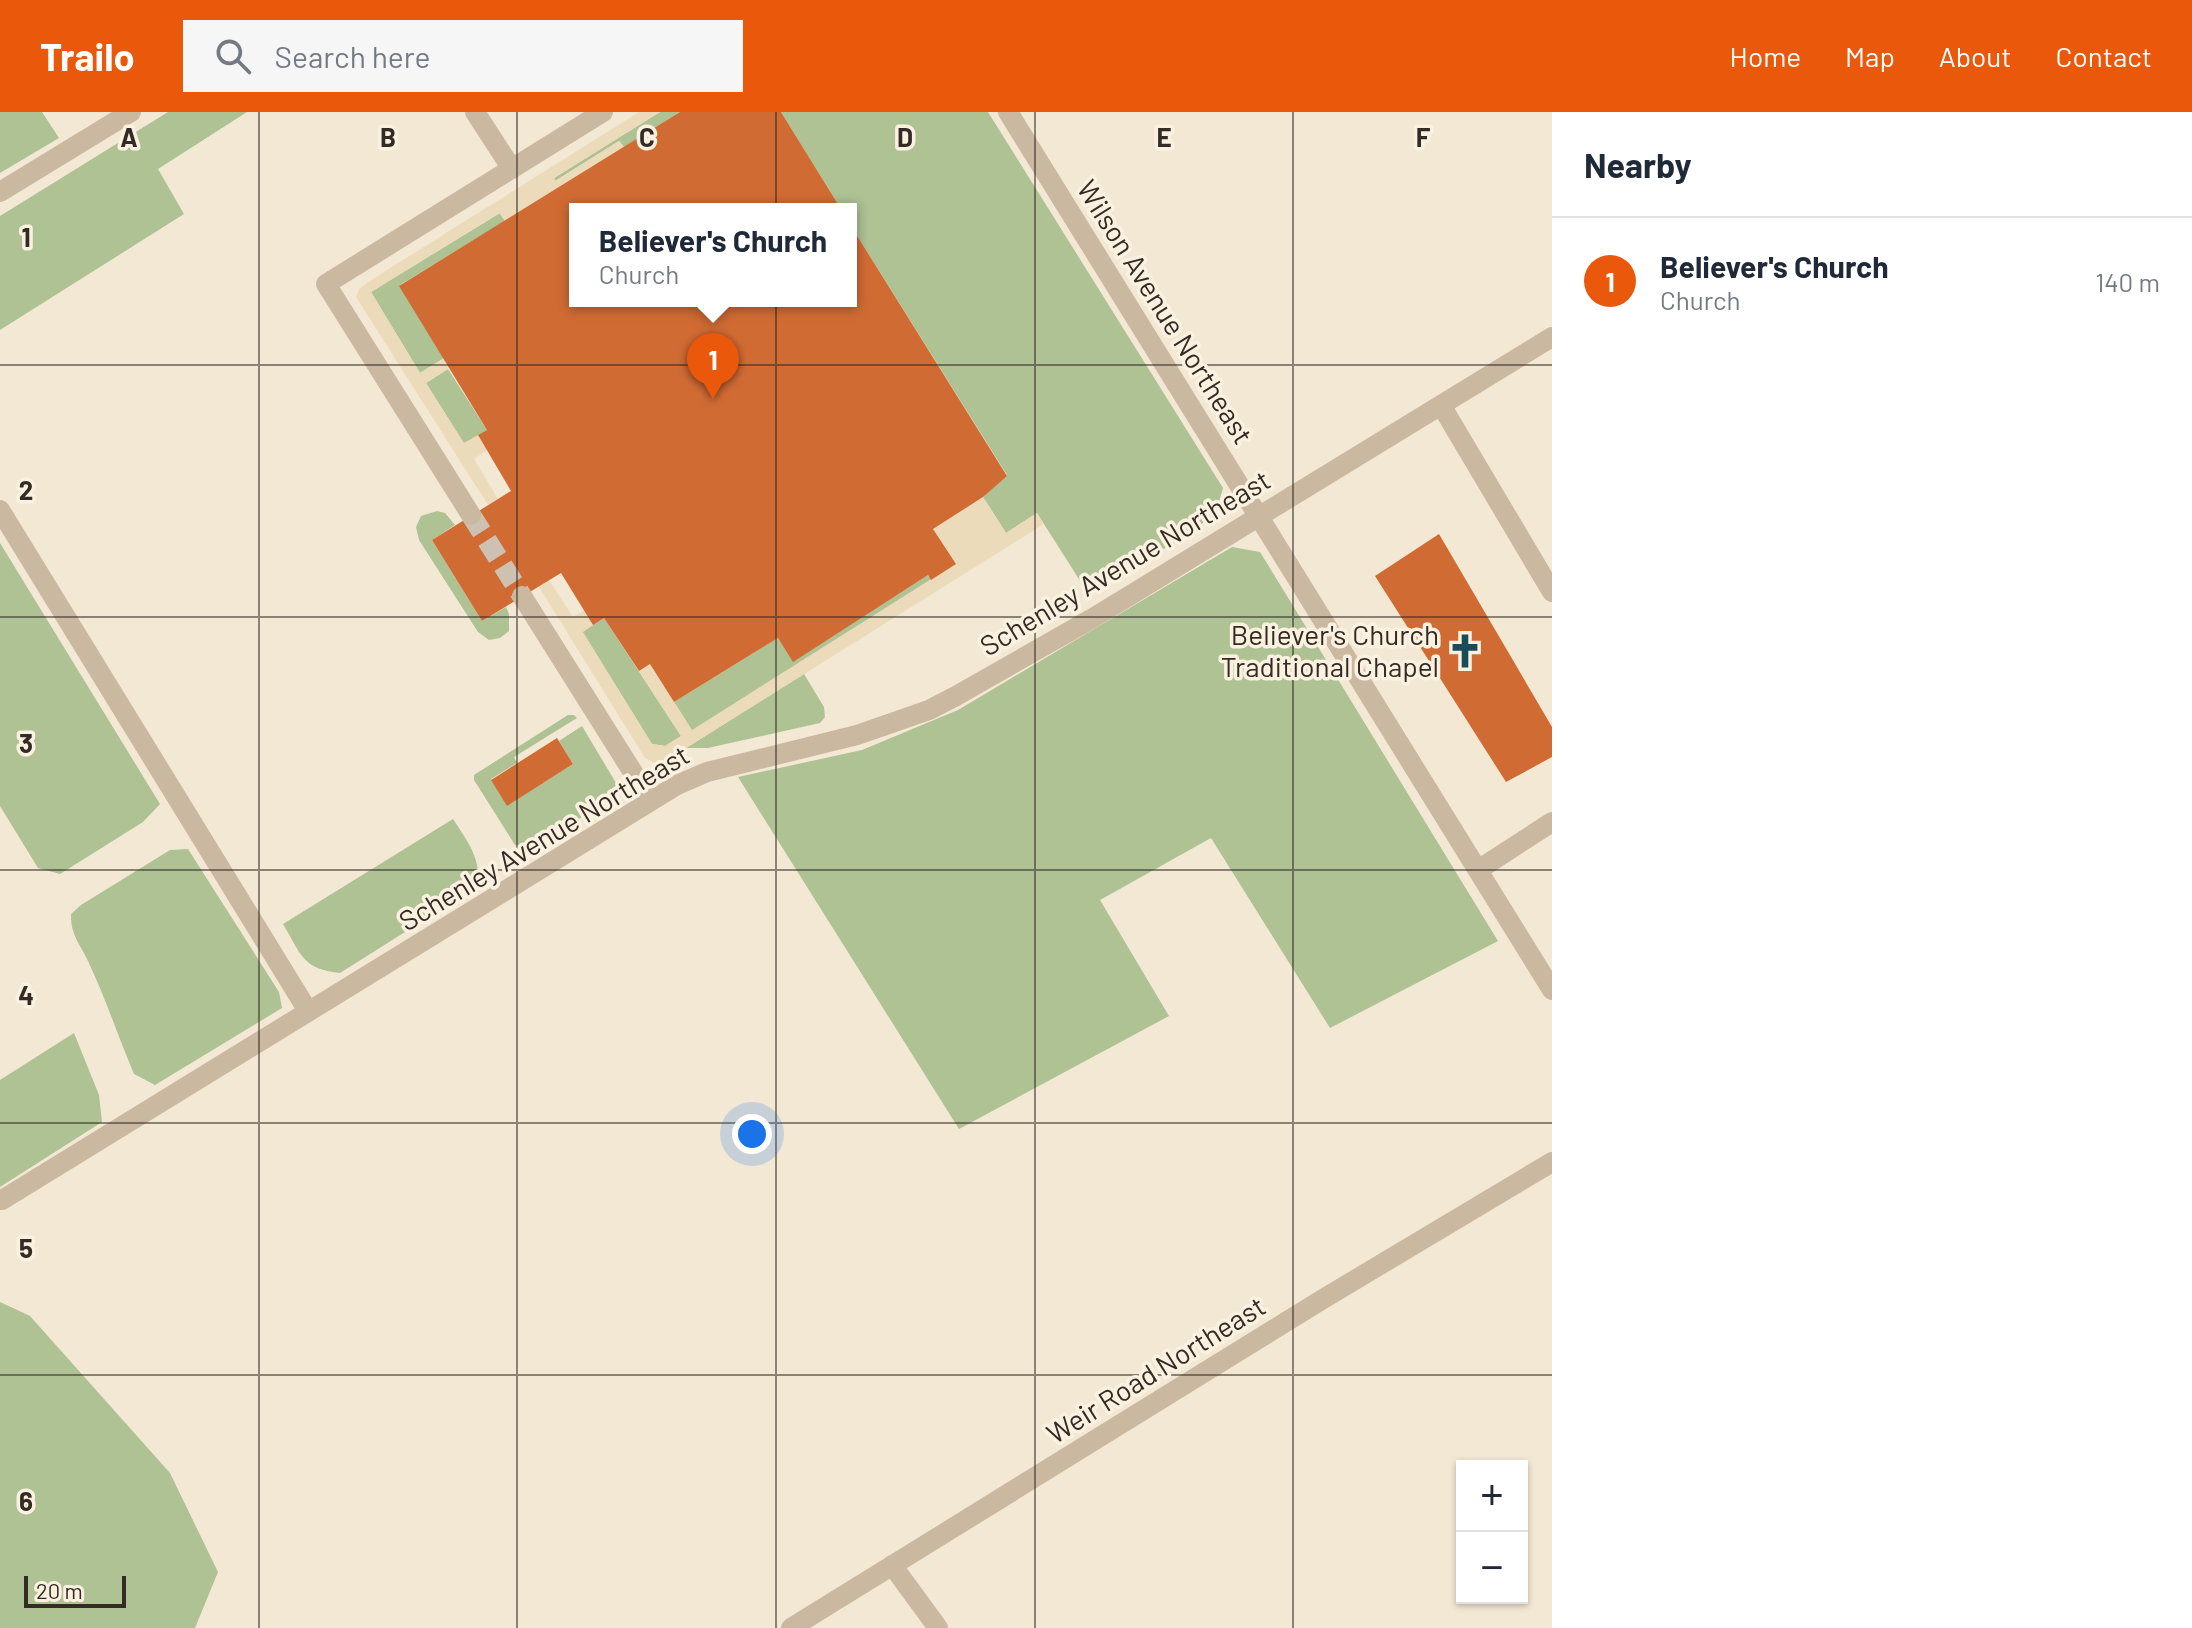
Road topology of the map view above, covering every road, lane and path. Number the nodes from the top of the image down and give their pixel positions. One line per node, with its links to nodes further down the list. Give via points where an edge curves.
1 (131, 112): 6 (street)
2 (475, 112): 5 (street)
3 (603, 112): 5 (street)
4 (1008, 112): 11 (street, Wilson Avenue Northeast)
5 (512, 169): 10 (street, via 326,284)
6 (0, 192)
7 (1552, 337): 8 (street, Schenley Avenue Northeast)
8 (1441, 405): 11 (street, Schenley Avenue Northeast); 12 (street)
9 (0, 510): 18 (street)
10 (471, 515)
11 (1259, 516): 14 (street, Schenley Avenue Northeast, via 929,710 857,735 707,772); 16 (street, Wilson Avenue Northeast)
12 (1552, 592)
13 (522, 596): 14 (street)
14 (651, 801): 18 (street, Schenley Avenue Northeast)
15 (1552, 822): 16 (street)
16 (1478, 870): 17 (street, Wilson Avenue Northeast)
17 (1552, 990)
18 (308, 1011): 20 (street, Schenley Avenue Northeast)
19 (1552, 1162): 21 (street, Weir Road Northeast)
20 (2, 1200)
21 (892, 1565): 22 (street, Weir Road Northeast); 23 (street)
22 (791, 1628)
23 (938, 1628)

